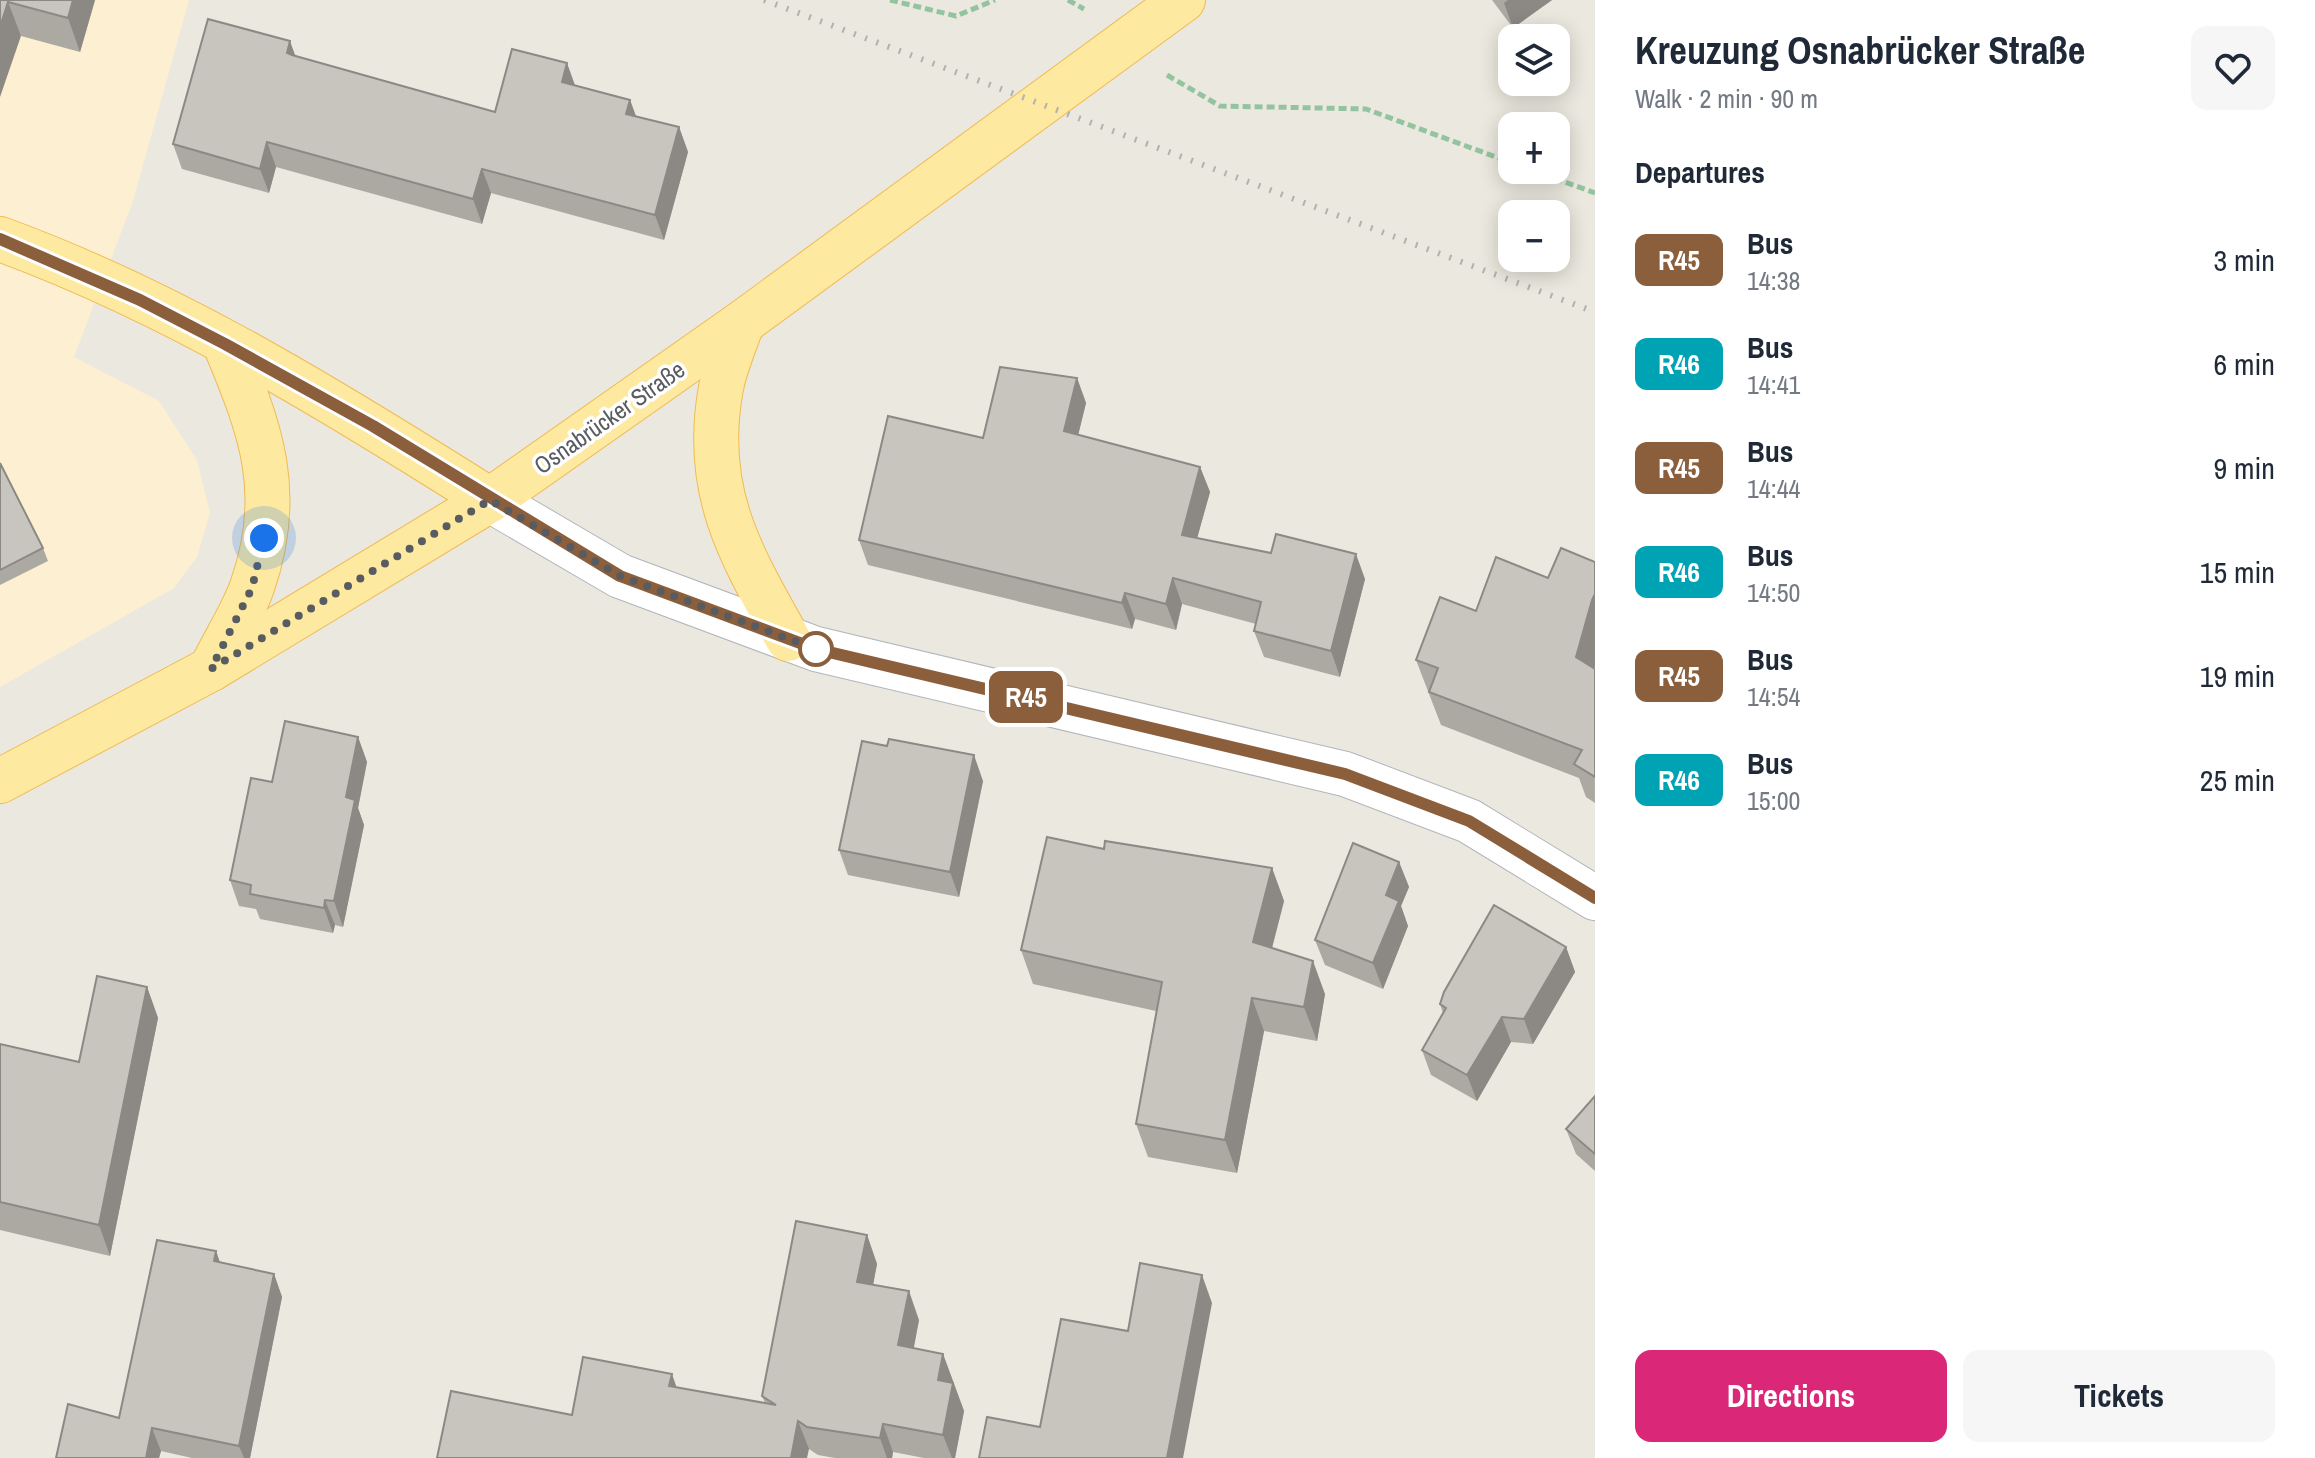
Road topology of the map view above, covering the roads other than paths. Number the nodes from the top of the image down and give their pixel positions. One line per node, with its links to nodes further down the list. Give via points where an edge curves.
1 (1183, 0): 3 (main road, Osnabrücker Straße)
2 (0, 239): 4 (main road)
3 (742, 323): 5 (main road, Osnabrücker Straße); 6 (main road, via 721,385 720,493 751,574)
4 (225, 344): 5 (main road, via 373,426); 7 (main road, via 256,417 269,476 264,538 252,588)
5 (490, 500): 6 (street, via 620,576); 7 (main road, Osnabrücker Straße)
6 (788, 639): 9 (street, via 1345,774 1469,821)
7 (211, 669): 8 (main road, Osnabrücker Straße)
8 (0, 781)
9 (1595, 898)

